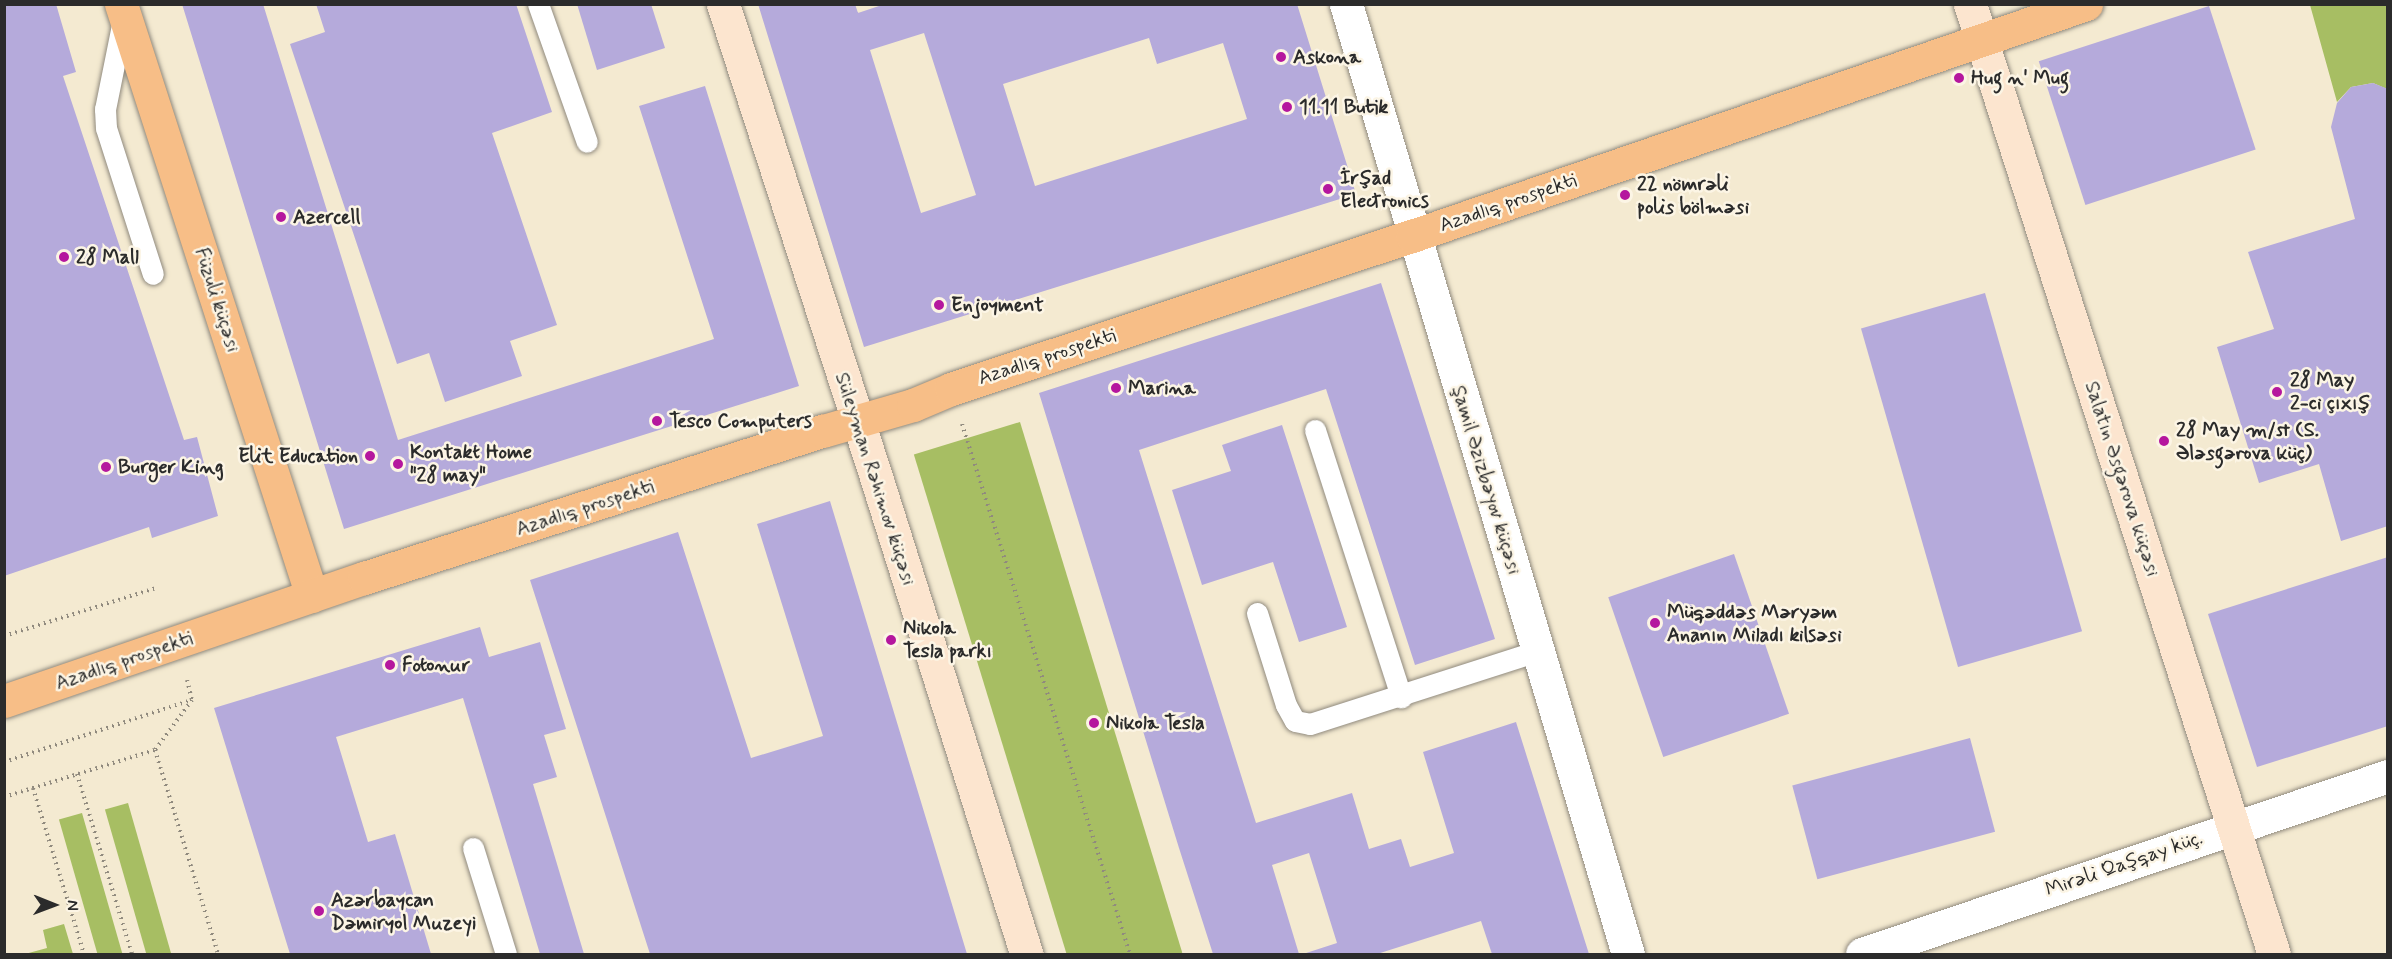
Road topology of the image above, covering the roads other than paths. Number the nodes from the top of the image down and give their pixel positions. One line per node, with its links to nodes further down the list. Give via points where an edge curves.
1 (538, 4): 8 (lane)
2 (723, 4): 11 (main road, Süleyman Rəhimov küçəsi)
3 (1346, 4): 9 (street, Şamil Əzizbəyov küçəsi)
4 (1970, 4): 7 (main road, Salatın Əsgərova küçəsi)
5 (2086, 4): 7 (main road, Azadlıq prospekti)
6 (123, 9): 10 (lane, via 105,110 106,128); 13 (main road, Füzuli küçəsi)
7 (1981, 39): 9 (main road, Azadlıq prospekti); 19 (main road, Salatın Əsgərova küçəsi)
8 (587, 142)
9 (1412, 236): 11 (main road, Azadlıq prospekti); 15 (street, Şamil Əzizbəyov küçəsi)
10 (153, 274)
11 (858, 423): 13 (main road, Azadlıq prospekti); 22 (main road, Süleyman Rəhimov küçəsi)
12 (1315, 430): 16 (lane)
13 (312, 596): 17 (main road, Azadlıq prospekti)
14 (1257, 613): 16 (lane, via 1286,705 1295,721 1310,724)
15 (1537, 651): 16 (lane); 23 (street, Şamil Əzizbəyov küçəsi)
16 (1401, 697)
17 (4, 701)
18 (2388, 776): 19 (street, Mirəli Qaşqay küç.)
19 (2234, 826): 24 (street, Mirəli Qaşqay küç.); 25 (main road, Salatın Əsgərova küçəsi)
20 (473, 848): 21 (lane)
21 (506, 954)
22 (1026, 954)
23 (1628, 954)
24 (1862, 954)
25 (2274, 954)

